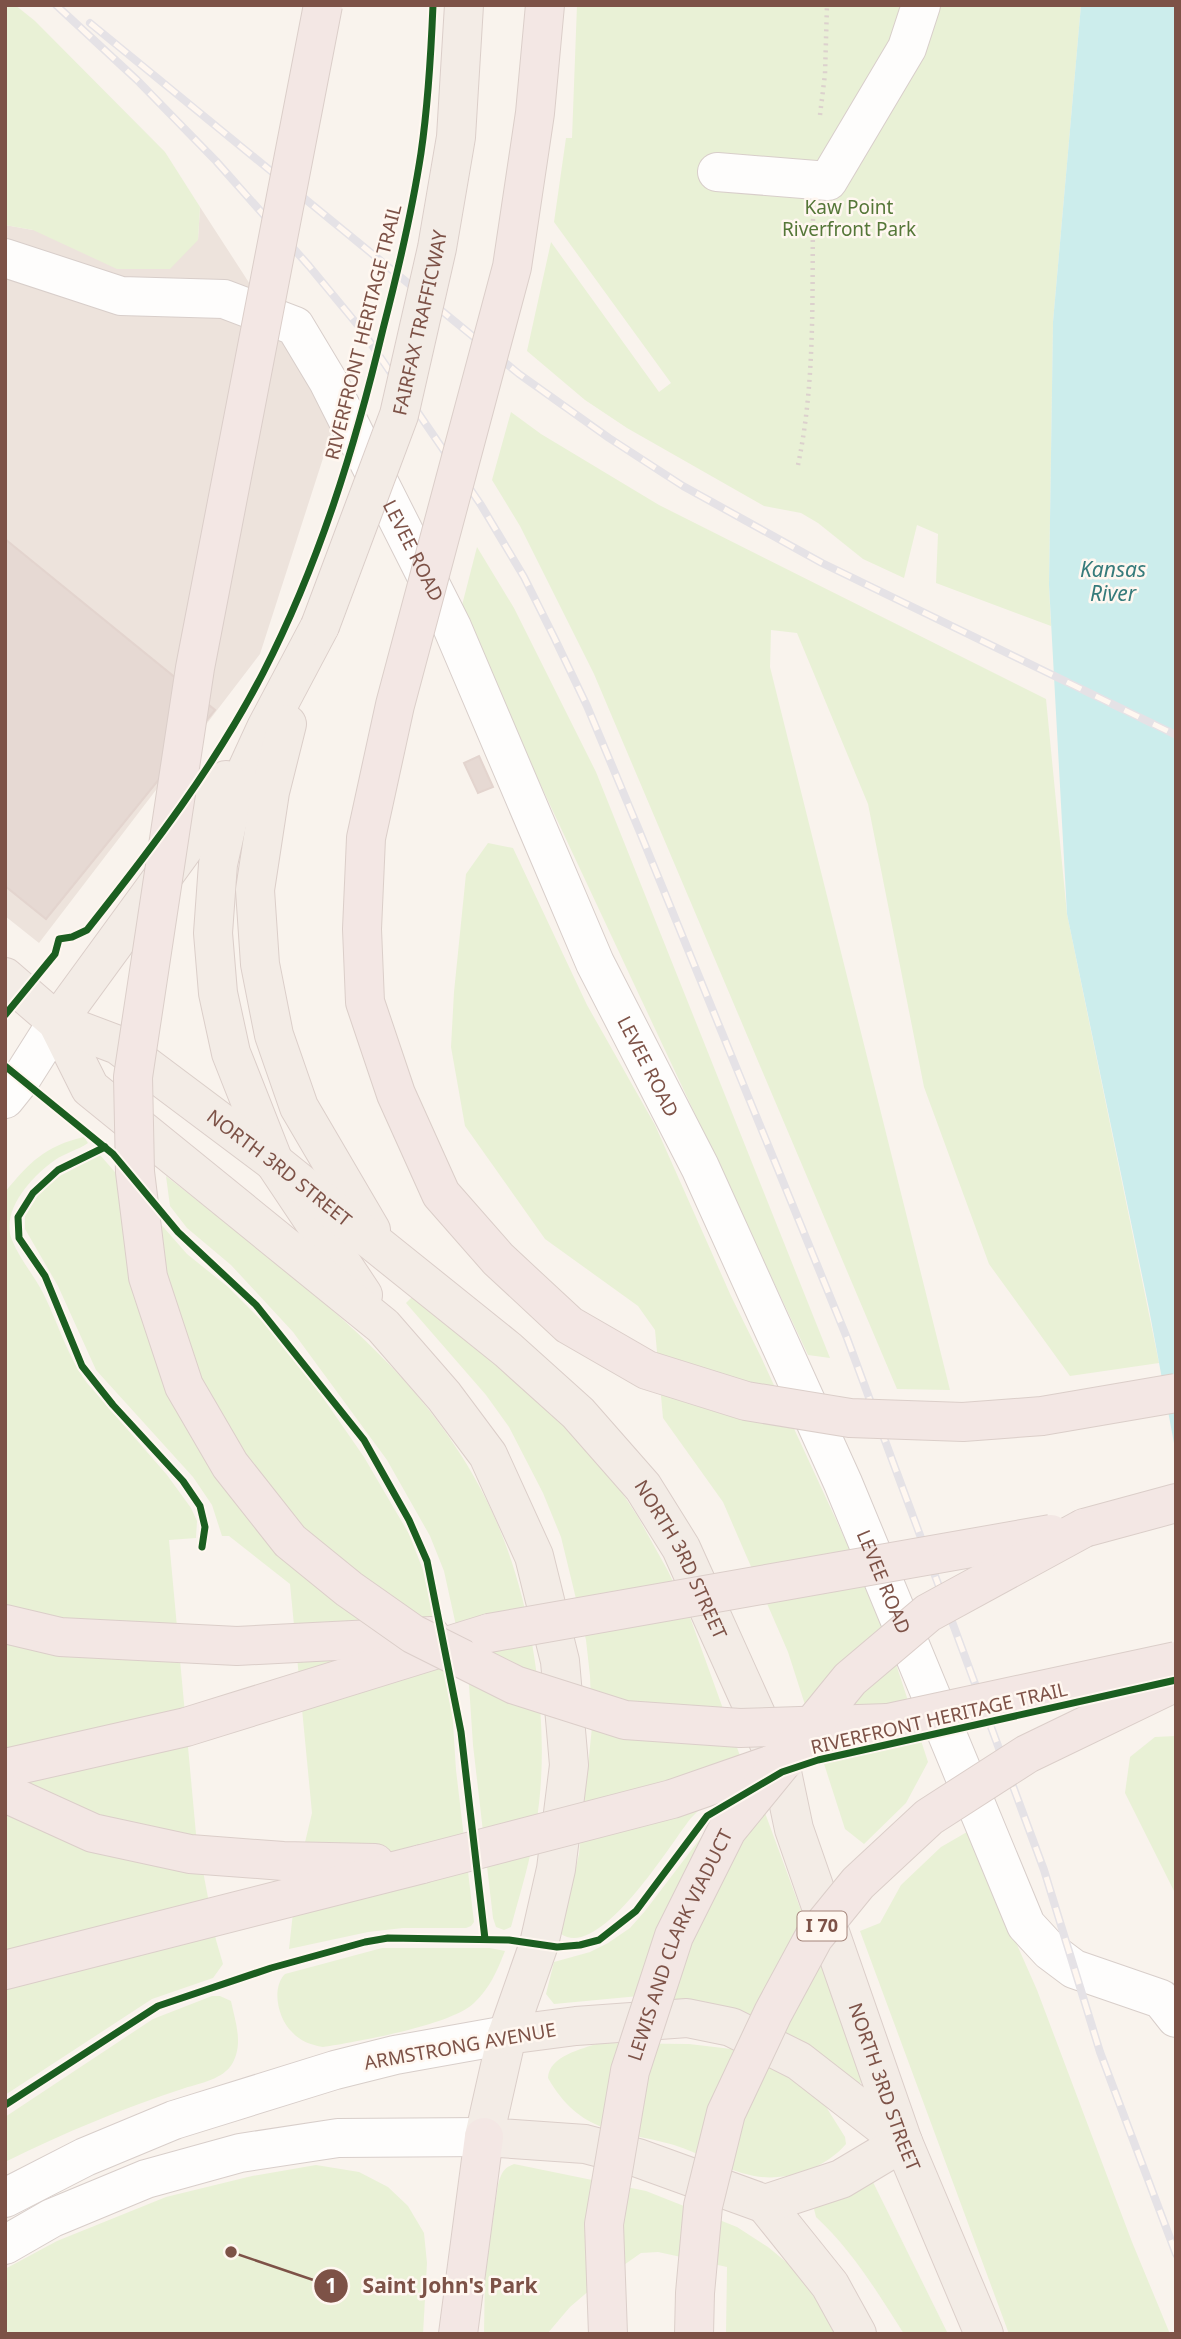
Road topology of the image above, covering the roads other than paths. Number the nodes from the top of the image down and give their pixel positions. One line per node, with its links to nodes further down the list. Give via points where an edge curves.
1 (323, 5): 22 (highway, bridge, via 195,668 133,1077 135,1172 148,1277 184,1386 230,1465 290,1541 413,1634 515,1685 625,1720 740,1728)
2 (464, 5): 7 (main road, FAIRFAX TRAFFICWAY, bridge, via 456,137 400,415)
3 (545, 5): 15 (highway, bridge, via 535,113 512,267 395,705 366,838 365,1002 396,1094 435,1181 441,1194 498,1259 569,1325 648,1370 746,1401 850,1418 963,1422 1042,1416)
4 (922, 5): 5 (street, via 907,48 828,181)
5 (717, 172)
6 (5, 258): 27 (street, LEVEE ROAD, via 121,296 223,299 295,326 452,627 595,963 700,1167 843,1483 1026,1925 1074,1969 1161,1999)
7 (320, 626): 8 (main road); 13 (main road, via 290,709 270,792 255,890 260,964 274,1035 299,1107)
8 (204, 853): 10 (main road); 12 (main road, via 218,993 231,1053)
9 (5, 977): 10 (main road, NORTH 3RD STREET)
10 (57, 1023): 11 (street); 12 (main road, NORTH 3RD STREET, via 118,1045); 14 (main road, NORTH 3RD STREET, via 90,1087)
11 (5, 1099)
12 (274, 1162): 13 (main road, NORTH 3RD STREET); 14 (main road)
13 (382, 1250): 30 (main road, NORTH 3RD STREET, via 508,1350 578,1413 643,1487 681,1548 782,1772 794,1829)
14 (383, 1326): 28 (main road, NORTH 3RD STREET, via 488,1455 534,1556 561,1661 569,1765 556,1869 539,1944)
15 (1176, 1393)
16 (1176, 1503): 17 (highway, LEWIS AND CLARK VIADUCT)
17 (1084, 1528): 19 (highway, bridge); 35 (highway, LEWIS AND CLARK VIADUCT, bridge, via 928,1613 850,1679 727,1830 674,1936 630,2071 604,2224)
18 (5, 1624): 19 (highway, bridge, via 60,1637 237,1646)
19 (489, 1633): 23 (highway, bridge, via 186,1727)
20 (1176, 1661): 22 (highway, bridge)
21 (1176, 1682): 36 (highway, I 70, bridge, via 1027,1754 929,1817 858,1883 814,1937 726,2113 703,2206)
22 (888, 1723): 25 (highway, bridge, via 672,1800)
23 (5, 1768)
24 (5, 1793): 25 (highway, via 93,1833 190,1854)
25 (422, 1864): 26 (highway)
26 (5, 1970)
27 (1176, 2018)
28 (507, 2035): 29 (main road, NORTH 3RD STREET); 30 (main road, ARMSTRONG AVENUE, via 687,2018 731,2027 799,2061); 31 (street, ARMSTRONG AVENUE, via 395,2055 287,2083 174,2120 85,2157)
29 (484, 2137): 32 (main road, via 585,2144); 33 (street, via 338,2138 240,2153 146,2179 52,2218); 34 (highway)
30 (903, 2142): 32 (main road, via 841,2179); 38 (main road, NORTH 3RD STREET)
31 (5, 2198)
32 (765, 2204): 37 (main road, via 830,2285)
33 (5, 2245)
34 (458, 2334)
35 (608, 2334)
36 (694, 2334)
37 (857, 2334)
38 (984, 2334)

